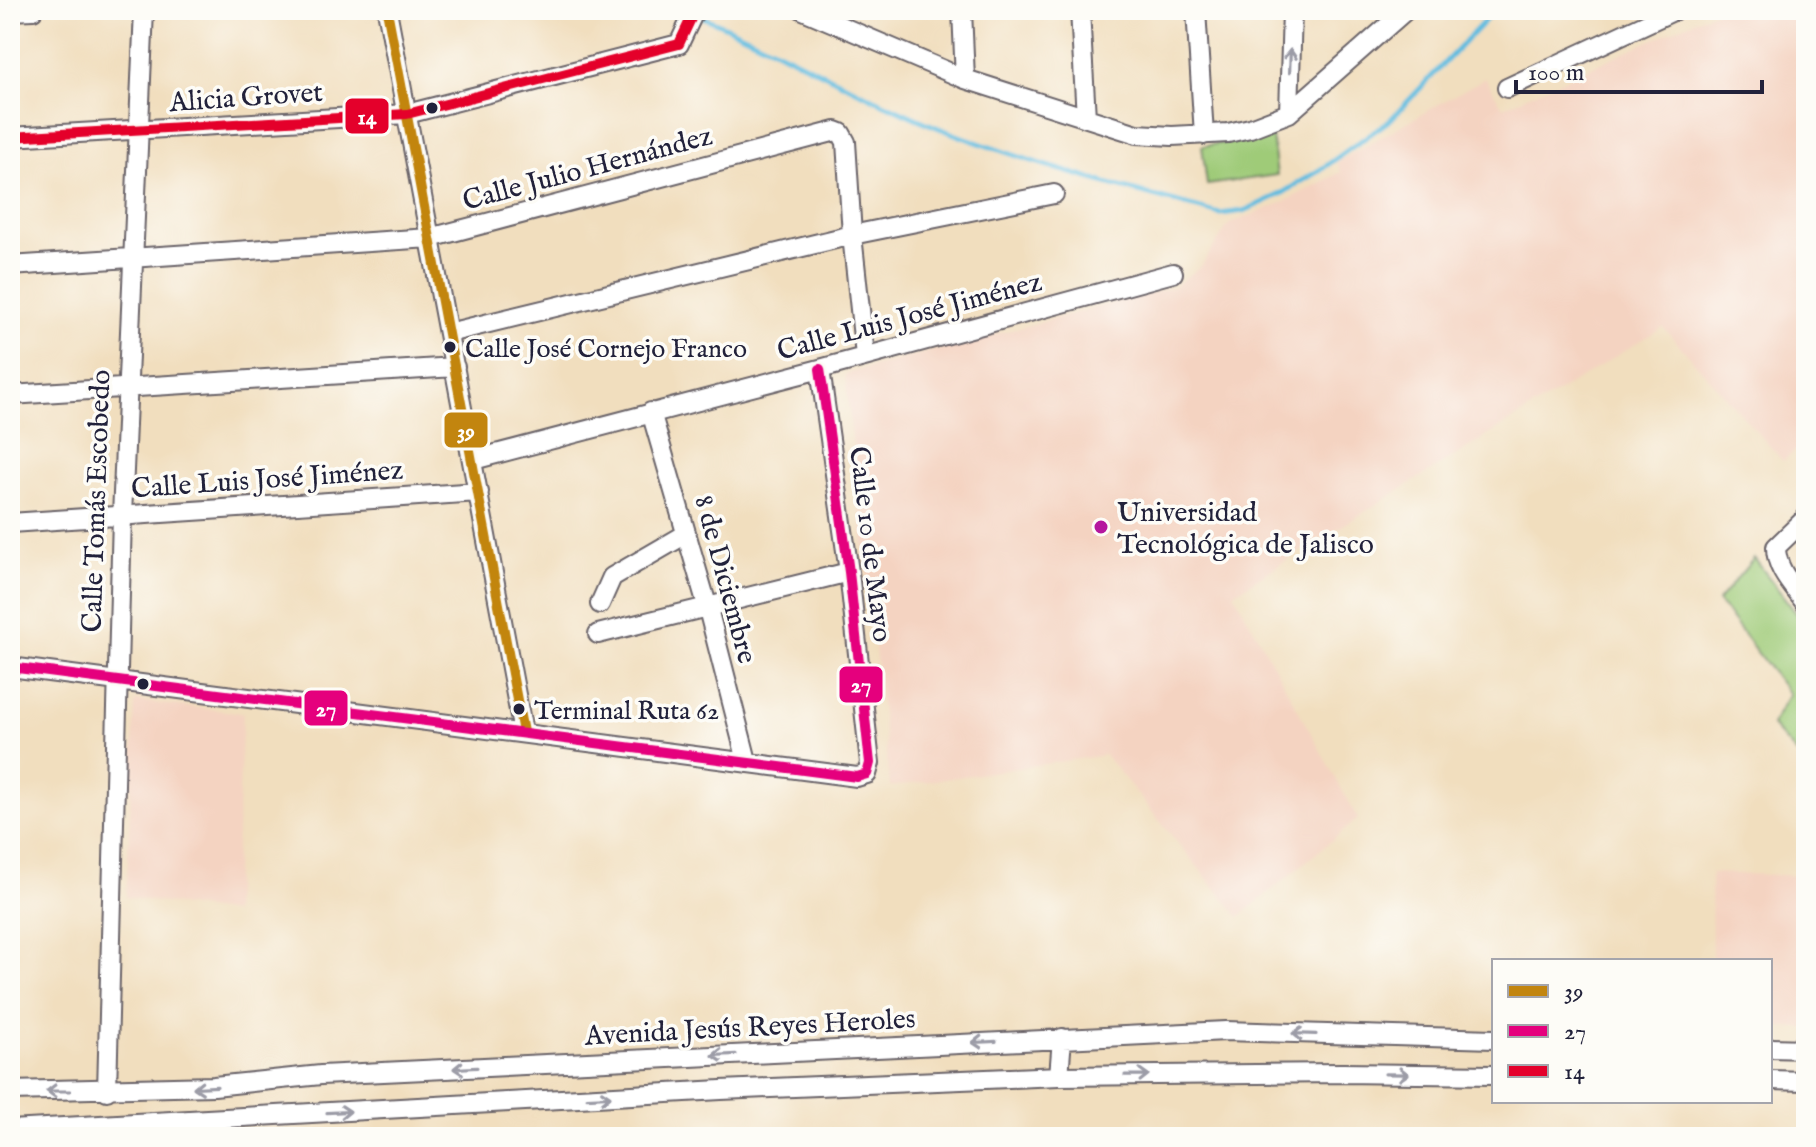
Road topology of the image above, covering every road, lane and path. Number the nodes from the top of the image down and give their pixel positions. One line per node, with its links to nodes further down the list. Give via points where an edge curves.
1 (33, 10): 12 (street)
2 (144, 10): 19 (street, Calle Tomás Escobedo)
3 (387, 10): 17 (street)
4 (695, 10): 17 (street, Alicia Grovet, via 679,44)
5 (803, 10): 13 (street)
6 (962, 10): 14 (street)
7 (1080, 10): 18 (street)
8 (1196, 10): 20 (street)
9 (1292, 10): 16 (street, one-way to 9)
10 (1406, 10): 16 (street)
11 (1675, 10): 15 (street)
12 (10, 11)
13 (847, 20): 14 (street)
14 (965, 79): 18 (street)
15 (1507, 88)
16 (1289, 113): 20 (street, via 1250,128)
17 (407, 114): 19 (street, Alicia Grovet); 24 (street)
18 (1086, 118): 20 (street, via 1137,134)
19 (138, 130): 21 (street, Alicia Grovet); 25 (street, Calle Tomás Escobedo)
20 (1204, 135)
21 (10, 137)
22 (1054, 194): 23 (street)
23 (852, 235): 24 (street, Calle Julio Hernández, via 846,142 841,133 830,132); 28 (street); 29 (street)
24 (430, 238): 25 (street, Calle Julio Hernández); 28 (street)
25 (132, 258): 26 (street, Calle Julio Hernández); 32 (street, Calle Tomás Escobedo)
26 (10, 266)
27 (1173, 273): 29 (street, Calle Luis José Jiménez)
28 (448, 333): 30 (street)
29 (865, 356): 31 (street, Calle Luis José Jiménez)
30 (455, 367): 32 (street); 35 (street)
31 (820, 369): 34 (street, Calle Luis José Jiménez); 41 (street, Calle 10 de Mayo)
32 (126, 389): 33 (street); 37 (street, Calle Tomás Escobedo)
33 (10, 395)
34 (651, 412): 35 (street, Calle Luis José Jiménez); 40 (street, 8 de Diciembre)
35 (473, 460): 36 (street)
36 (479, 492): 37 (street, Calle Luis José Jiménez); 48 (street)
37 (122, 516): 39 (street, Calle Luis José Jiménez); 47 (street, Calle Tomás Escobedo)
38 (1806, 518): 43 (street, via 1776,547 1780,569)
39 (10, 523)
40 (686, 534): 42 (street, via 612,577); 44 (street, 8 de Diciembre)
41 (849, 572): 44 (street); 49 (street, Calle 10 de Mayo, via 867,774 857,777)
42 (600, 604)
43 (1806, 604)
44 (707, 605): 45 (street); 49 (street, 8 de Diciembre)
45 (598, 634)
46 (10, 667): 47 (street)
47 (116, 680): 48 (street); 59 (street, Calle Tomás Escobedo)
48 (523, 732): 49 (street)
49 (747, 761)
50 (1062, 1038): 51 (street, Avenida Jesús Reyes Heroles, one-way to 50, via 1226,1031); 55 (street); 59 (street, Avenida Jesús Reyes Heroles, one-way to 59, via 321,1075)
51 (1492, 1039)
52 (1772, 1048): 53 (street)
53 (1806, 1049)
54 (1492, 1075): 55 (street, one-way to 54)
55 (1059, 1076): 60 (street, one-way to 55)
56 (1772, 1080): 57 (street)
57 (1806, 1081)
58 (10, 1091): 59 (street, Avenida Jesús Reyes Heroles, one-way to 58)
59 (107, 1091)
60 (10, 1130)

